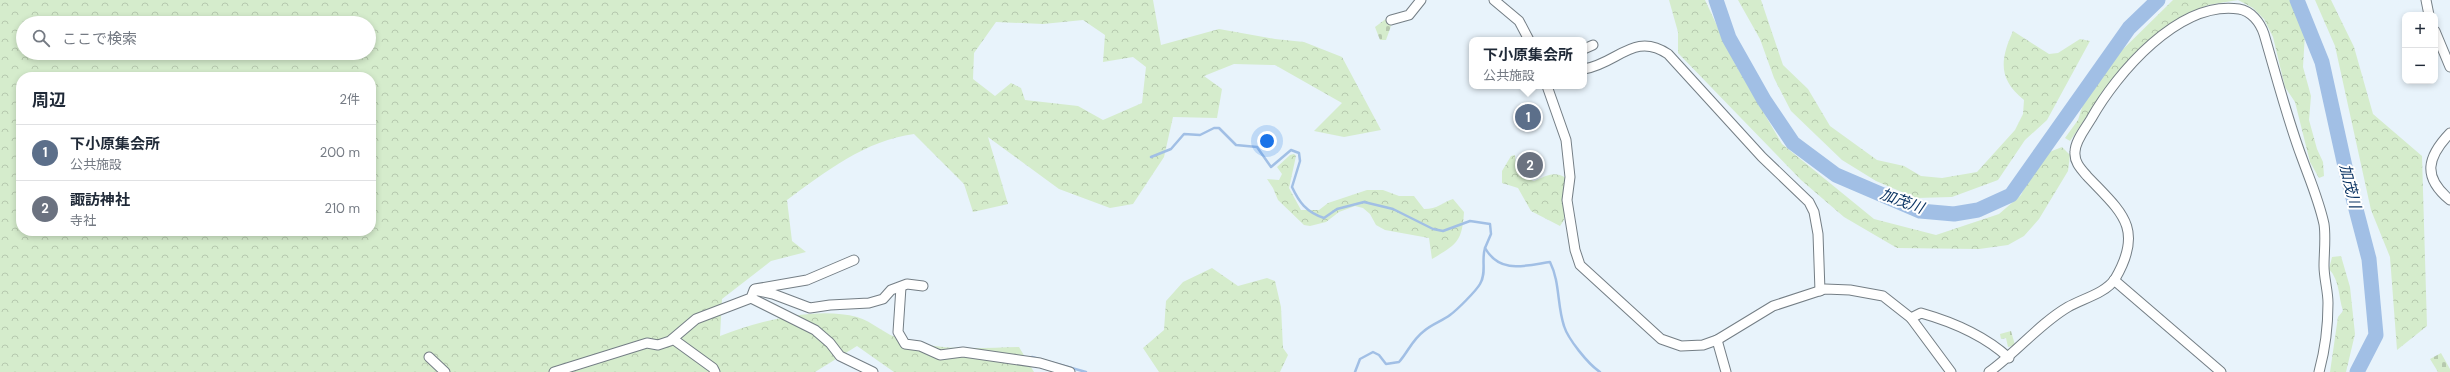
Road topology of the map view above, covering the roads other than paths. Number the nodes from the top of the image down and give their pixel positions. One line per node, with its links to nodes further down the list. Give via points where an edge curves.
1 (1421, 0): 5 (street, via 1409,15)
2 (1494, 0): 6 (street, via 1519,21)
3 (2426, 0): 4 (street)
4 (2428, 12)
5 (1391, 20)
6 (1527, 37)
7 (2438, 38): 10 (street)
8 (1593, 45): 9 (street)
9 (1587, 48)
10 (2450, 67)
11 (1587, 68): 19 (street, via 1617,57 1634,46 1656,46 1668,54 1762,157 1809,202 1814,212 1818,234)
12 (1548, 89): 23 (street, via 1566,140 1570,177 1567,200 1580,265 1661,340 1681,346 1702,345)
13 (2450, 133): 14 (street, via 2436,148 2430,170 2436,189)
14 (2450, 200)
15 (854, 260): 20 (street, via 807,280 757,287)
16 (2114, 280): 25 (street, via 2102,290 2047,321); 34 (street); 35 (street, via 2129,245 2130,231 2125,218 2077,165 2074,153 2077,142 2099,105 2144,48 2179,22 2201,12 2227,6 2245,10 2262,27 2296,144 2318,200 2324,227 2324,270 2328,303)
17 (923, 286): 18 (street, via 907,284)
18 (901, 287): 20 (street, via 891,290 883,299 869,303 810,308 773,294); 31 (street, via 898,332 905,344 920,346 940,355 952,352 971,353 1040,363)
19 (1820, 292): 21 (street, via 1826,289 1850,290 1883,296); 23 (street, via 1773,306)
20 (752, 294): 22 (street, via 696,319); 30 (street, via 815,330 840,356)
21 (1911, 318): 25 (street, via 1921,313 1940,318 1991,342); 26 (street)
22 (673, 340): 28 (street, via 658,345 647,343); 29 (street)
23 (1717, 340): 32 (street)
24 (429, 357): 27 (street)
25 (2009, 358): 33 (street)
26 (1946, 370)
27 (445, 372)
28 (554, 372)
29 (715, 372)
30 (873, 372)
31 (1070, 372)
32 (1726, 372)
33 (1989, 372)
34 (2221, 372)
35 (2319, 372)

